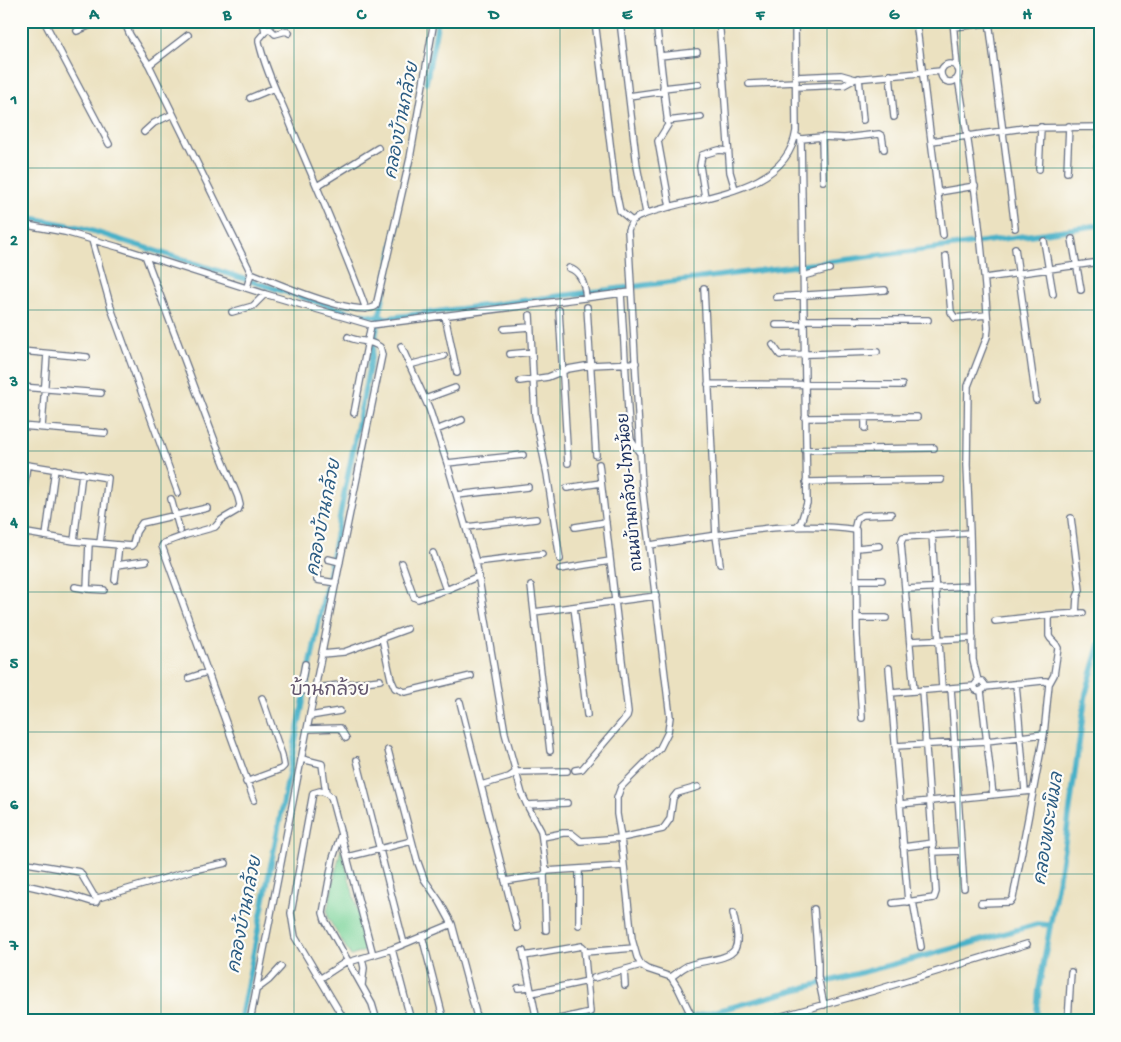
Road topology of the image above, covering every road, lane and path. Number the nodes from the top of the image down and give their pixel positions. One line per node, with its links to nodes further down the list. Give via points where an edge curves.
1 (44, 21): 49 (street)
2 (100, 21): 16 (street)
3 (124, 21): 21 (street)
4 (263, 21): 14 (street)
5 (434, 21): 95 (street, via 410,158 378,300 376,306)
6 (595, 21): 64 (street, via 616,192 620,210)
7 (620, 21): 33 (street)
8 (679, 21): 12 (street)
9 (794, 21): 28 (street)
10 (916, 21): 24 (street)
11 (989, 22): 13 (street); 43 (street)
12 (656, 23): 20 (street)
13 (953, 24): 22 (street)
14 (265, 30): 17 (street, via 270,29 275,34); 31 (street, via 259,42)
15 (720, 30): 52 (street)
16 (77, 31)
17 (289, 33)
18 (188, 35): 21 (street)
19 (697, 52): 20 (street)
20 (660, 56): 32 (street)
21 (149, 65): 35 (street)
22 (957, 67): 23 (street, via 949,64); 26 (street)
23 (941, 71): 24 (street); 26 (street, via 947,82)
24 (923, 73): 25 (street); 48 (street)
25 (890, 75): 27 (street); 37 (street)
26 (958, 78): 45 (street)
27 (857, 79): 28 (street, via 841,75); 28 (street, via 844,85); 38 (street)
28 (796, 82): 30 (street); 46 (street)
29 (699, 84): 32 (street)
30 (749, 84)
31 (274, 88): 34 (street); 57 (street)
32 (664, 90): 33 (street); 39 (street)
33 (629, 96): 63 (street)
34 (250, 98)
35 (173, 114): 44 (street, via 154,122); 80 (street)
36 (700, 117): 39 (street)
37 (894, 117)
38 (863, 120)
39 (667, 121): 62 (street, via 668,126 658,141)
40 (1069, 126): 41 (street); 42 (street); 54 (street)
41 (1041, 127): 43 (street); 53 (street)
42 (1100, 127): 55 (street)
43 (1004, 131): 45 (street); 66 (street)
44 (144, 132)
45 (968, 136): 48 (street); 58 (street)
46 (798, 137): 47 (street); 59 (street, via 776,168 757,181); 81 (street)
47 (822, 137): 51 (street, via 879,134); 56 (street)
48 (932, 141): 60 (street)
49 (108, 144)
50 (378, 148): 57 (street)
51 (884, 149)
52 (728, 150): 59 (street); 61 (street, via 702,155 700,166)
53 (1039, 169)
54 (1067, 172)
55 (1097, 173)
56 (823, 181)
57 (317, 186): 95 (street)
58 (975, 186): 60 (street); 82 (street)
59 (735, 189): 61 (street)
60 (938, 192): 67 (street)
61 (705, 197): 62 (street)
62 (670, 207): 63 (street)
63 (646, 213): 64 (street)
64 (632, 221): 87 (street, ถนนบ้านกล้วย-ไทรน้อย, via 628,230)
65 (21, 224): 69 (street)
66 (1015, 228)
67 (943, 235)
68 (1072, 239): 75 (street)
69 (92, 240): 72 (street); 162 (street, via 112,311)
70 (1044, 241): 78 (street)
71 (1014, 248): 79 (street)
72 (145, 255): 83 (street); 231 (street, via 240,505 215,527 162,546)
73 (946, 256): 99 (street, via 950,312 955,318)
74 (1100, 262): 75 (street)
75 (1077, 266): 78 (street); 86 (street)
76 (570, 268): 93 (street, via 579,273)
77 (829, 269): 81 (street)
78 (1049, 269): 79 (street); 90 (street)
79 (1019, 273): 82 (street); 135 (street)
80 (250, 275): 83 (street); 95 (street, via 338,306)
81 (804, 276): 91 (street)
82 (985, 278): 99 (street)
83 (247, 286): 89 (street)
84 (704, 288): 127 (street)
85 (885, 290): 91 (street)
86 (1081, 290)
87 (631, 291): 88 (street); 119 (street, ถนนบ้านกล้วย-ไทรน้อย)
88 (621, 293): 93 (street); 120 (street)
89 (265, 294): 97 (street, via 253,306); 103 (street)
90 (1053, 294)
91 (804, 295): 92 (street); 102 (street)
92 (776, 296)
93 (586, 297): 100 (street)
94 (587, 307): 122 (street)
95 (366, 309)
96 (559, 310): 124 (street)
97 (232, 312)
98 (530, 315): 105 (street)
99 (987, 315): 178 (street, via 987,336 968,386)
100 (445, 316): 103 (street); 123 (street)
101 (928, 320): 102 (street)
102 (804, 322): 104 (street); 116 (street)
103 (373, 325): 108 (street)
104 (776, 325)
105 (530, 327): 106 (street); 112 (street)
106 (504, 329)
107 (348, 337): 108 (street, via 356,341)
108 (370, 341): 136 (street); 195 (street, via 380,347 382,355)
109 (401, 346): 121 (street)
110 (773, 346): 116 (street, via 780,355)
111 (21, 351): 114 (street)
112 (532, 352): 115 (street); 125 (street)
113 (877, 352): 116 (street)
114 (48, 354): 118 (street); 132 (street)
115 (510, 354)
116 (803, 354): 128 (street)
117 (444, 356): 121 (street)
118 (88, 357)
119 (636, 363): 120 (street); 148 (street, ถนนบ้านกล้วย-ไทรน้อย)
120 (625, 364): 122 (street); 148 (street, via 632,440)
121 (409, 365): 134 (street)
122 (591, 366): 124 (street); 150 (street)
123 (457, 372)
124 (562, 372): 125 (street); 152 (street)
125 (533, 380): 126 (street); 191 (street, via 535,415)
126 (520, 381)
127 (708, 384): 128 (street); 181 (street)
128 (804, 384): 129 (street); 138 (street)
129 (902, 384)
130 (21, 387): 132 (street)
131 (455, 388): 134 (street)
132 (45, 389): 133 (street); 142 (street)
133 (101, 393)
134 (425, 399): 144 (street)
135 (1036, 400)
136 (354, 413)
137 (917, 417): 139 (street)
138 (805, 418): 139 (street); 147 (street)
139 (866, 418): 143 (street)
140 (462, 420): 144 (street)
141 (21, 426): 142 (street)
142 (42, 427): 145 (street)
143 (865, 428)
144 (436, 430): 151 (street)
145 (105, 433)
146 (934, 448): 147 (street)
147 (805, 450): 158 (street)
148 (640, 454): 186 (street, ถนนบ้านกล้วย-ไทรน้อย)
149 (523, 455): 151 (street)
150 (596, 455)
151 (447, 463): 163 (street)
152 (568, 463)
153 (599, 464): 159 (street)
154 (24, 465): 155 (street); 166 (street)
155 (55, 469): 156 (street); 180 (street)
156 (82, 474): 182 (street); 184 (street, via 109,480)
157 (941, 480): 158 (street)
158 (806, 482): 174 (street, via 807,503 802,522)
159 (601, 483): 161 (street); 171 (street)
160 (528, 486): 163 (street)
161 (567, 488)
162 (178, 493)
163 (457, 495): 172 (street)
164 (171, 499): 168 (street)
165 (207, 508): 168 (street)
166 (21, 512)
167 (891, 514): 175 (street, via 863,515 858,518)
168 (175, 515): 176 (street); 185 (street, via 142,523 132,545)
169 (1071, 518): 219 (street, via 1080,614)
170 (536, 519): 172 (street)
171 (606, 522): 173 (street); 194 (street)
172 (466, 527): 196 (street)
173 (575, 527)
174 (796, 527): 175 (street); 181 (street)
175 (854, 530): 188 (street)
176 (180, 531)
177 (21, 532): 180 (street)
178 (970, 533): 179 (street); 208 (street)
179 (932, 534): 210 (street); 212 (street, via 903,537)
180 (46, 536): 182 (street)
181 (716, 536): 186 (street); 198 (street)
182 (74, 541): 183 (street)
183 (89, 542): 184 (street); 211 (street)
184 (100, 544): 185 (street)
185 (119, 545): 199 (street)
186 (650, 545): 215 (street, ถนนบ้านกล้วย-ไทรน้อย)
187 (879, 546): 188 (street)
188 (857, 548): 204 (street)
189 (433, 553): 214 (street)
190 (542, 554): 196 (street)
191 (560, 559)
192 (329, 560): 195 (street)
193 (146, 561): 199 (street)
194 (610, 561): 201 (street); 216 (street)
195 (339, 562): 206 (street)
196 (476, 562): 202 (street)
197 (402, 564): 214 (street, via 416,599)
198 (720, 564)
199 (117, 565): 203 (street)
200 (320, 568): 206 (street, via 316,578)
201 (560, 569)
202 (479, 576): 214 (street); 265 (street, via 505,733)
203 (115, 580)
204 (857, 580): 205 (street); 220 (street)
205 (882, 580)
206 (334, 583): 228 (street)
207 (531, 586): 218 (street)
208 (972, 586): 210 (street); 225 (street)
209 (75, 587): 211 (street)
210 (935, 588): 212 (street); 226 (street)
211 (87, 589): 213 (street)
212 (905, 589): 227 (street)
213 (104, 590)
214 (446, 590)
215 (656, 596): 216 (street); 281 (street, ถนนบ้านกล้วย-ไทรน้อย, via 670,725 660,748 621,787 616,806)
216 (615, 601): 217 (street); 263 (street, via 628,714 582,768)
217 (574, 607): 218 (street); 248 (street)
218 (534, 612): 260 (street)
219 (1049, 615): 222 (street); 237 (street, via 1049,636 1058,648 1054,675)
220 (857, 618): 221 (street); 250 (street)
221 (886, 618)
222 (995, 621)
223 (407, 629): 224 (street)
224 (382, 638): 228 (street, via 344,652); 232 (street, via 391,679 399,690 405,692)
225 (973, 638): 226 (street); 235 (street)
226 (939, 640): 227 (street); 238 (street)
227 (910, 641): 243 (street)
228 (322, 654): 242 (street)
229 (305, 664): 242 (street, via 299,687 302,692)
230 (889, 668): 244 (street)
231 (207, 672): 233 (street); 266 (street)
232 (471, 676)
233 (189, 678)
234 (380, 680): 242 (street)
235 (976, 683): 239 (street); 240 (street, via 976,690)
236 (1016, 684): 237 (street, via 1042,681); 240 (street); 254 (street)
237 (1049, 684): 252 (street)
238 (942, 688): 239 (street); 241 (street)
239 (951, 688): 256 (street)
240 (983, 689): 255 (street)
241 (922, 690): 243 (street); 257 (street)
242 (313, 691): 249 (street)
243 (914, 691): 244 (street)
244 (891, 693): 258 (street)
245 (262, 698): 266 (street, via 284,766)
246 (460, 702): 267 (street)
247 (340, 711): 249 (street)
248 (587, 715)
249 (310, 716): 251 (street)
250 (862, 718)
251 (307, 729): 253 (street, via 340,728); 261 (street)
252 (1044, 734): 254 (street); 270 (street)
253 (346, 738)
254 (1020, 738): 255 (street); 269 (street)
255 (987, 741): 256 (street); 272 (street)
256 (955, 744): 257 (street); 273 (street)
257 (926, 745): 258 (street); 275 (street)
258 (896, 746): 277 (street)
259 (388, 750): 282 (street)
260 (550, 751)
261 (302, 759): 271 (street, via 322,764); 327 (street)
262 (357, 760): 285 (street)
263 (575, 770)
264 (567, 771): 265 (street)
265 (516, 772): 267 (street); 278 (street)
266 (246, 782): 274 (street)
267 (481, 785): 294 (street)
268 (698, 787): 281 (street, via 676,793 670,819 663,829)
269 (1025, 791): 270 (street); 272 (street)
270 (1032, 791): 300 (street, via 1013,898 1010,902)
271 (326, 793): 279 (street, via 331,796); 321 (street, via 313,793 291,913 295,936)
272 (993, 795): 273 (street)
273 (959, 798): 275 (street); 286 (street)
274 (254, 800)
275 (930, 801): 277 (street); 283 (street)
276 (567, 803): 278 (street)
277 (900, 804): 284 (street)
278 (527, 805): 280 (street)
279 (341, 834): 288 (street); 316 (street, via 323,913)
280 (543, 838): 281 (street, via 563,833 571,833 580,841); 293 (street)
281 (621, 838): 291 (street, ถนนบ้านกล้วย-ไทรน้อย)
282 (412, 840): 285 (street); 303 (street, via 424,879)
283 (933, 844): 284 (street); 287 (street)
284 (903, 846): 298 (street)
285 (380, 849): 288 (street); 308 (street)
286 (961, 851): 287 (street); 296 (street)
287 (933, 852): 298 (street, via 935,896)
288 (347, 857): 314 (street)
289 (21, 862): 297 (street, via 80,872)
290 (226, 863): 297 (street)
291 (623, 866): 292 (street); 312 (street, ถนนบ้านกล้วย-ไทรน้อย)
292 (579, 869): 293 (street); 304 (street)
293 (545, 873): 294 (street); 306 (street)
294 (505, 881): 305 (street)
295 (21, 884): 297 (street, via 92,902)
296 (964, 888)
297 (98, 898)
298 (910, 901): 299 (street); 310 (street)
299 (892, 903)
300 (981, 903)
301 (814, 909): 329 (street, via 818,977)
302 (733, 913): 322 (street, via 735,950 689,965)
303 (452, 924): 307 (street); 330 (street)
304 (579, 925)
305 (517, 928)
306 (546, 930)
307 (422, 936): 308 (street); 335 (street)
308 (404, 944): 311 (street)
309 (1028, 944): 329 (street)
310 (921, 947)
311 (392, 948): 314 (street); 334 (street)
312 (634, 948): 313 (street); 317 (street, ถนนบ้านกล้วย-ไทรน้อย)
313 (585, 952): 323 (street); 328 (street, via 582,946 524,954)
314 (373, 954): 315 (street)
315 (362, 958): 316 (street); 324 (street)
316 (348, 962): 321 (street); 324 (street)
317 (641, 965): 319 (street); 322 (street)
318 (281, 967): 327 (street)
319 (624, 970): 323 (street); 325 (street)
320 (1071, 972): 340 (street)
321 (321, 978): 332 (street)
322 (671, 978): 338 (street)
323 (591, 979): 328 (street); 337 (street, via 589,1013)
324 (362, 985): 333 (street)
325 (625, 985)
326 (518, 988): 328 (street)
327 (256, 990): 331 (street)
328 (530, 990): 336 (street)
329 (824, 1004): 339 (street)
330 (477, 1017)
331 (250, 1021)
332 (345, 1021)
333 (377, 1021)
334 (411, 1021)
335 (444, 1021)
336 (537, 1021)
337 (551, 1021)
338 (694, 1021)
339 (764, 1021)
340 (1068, 1021)

